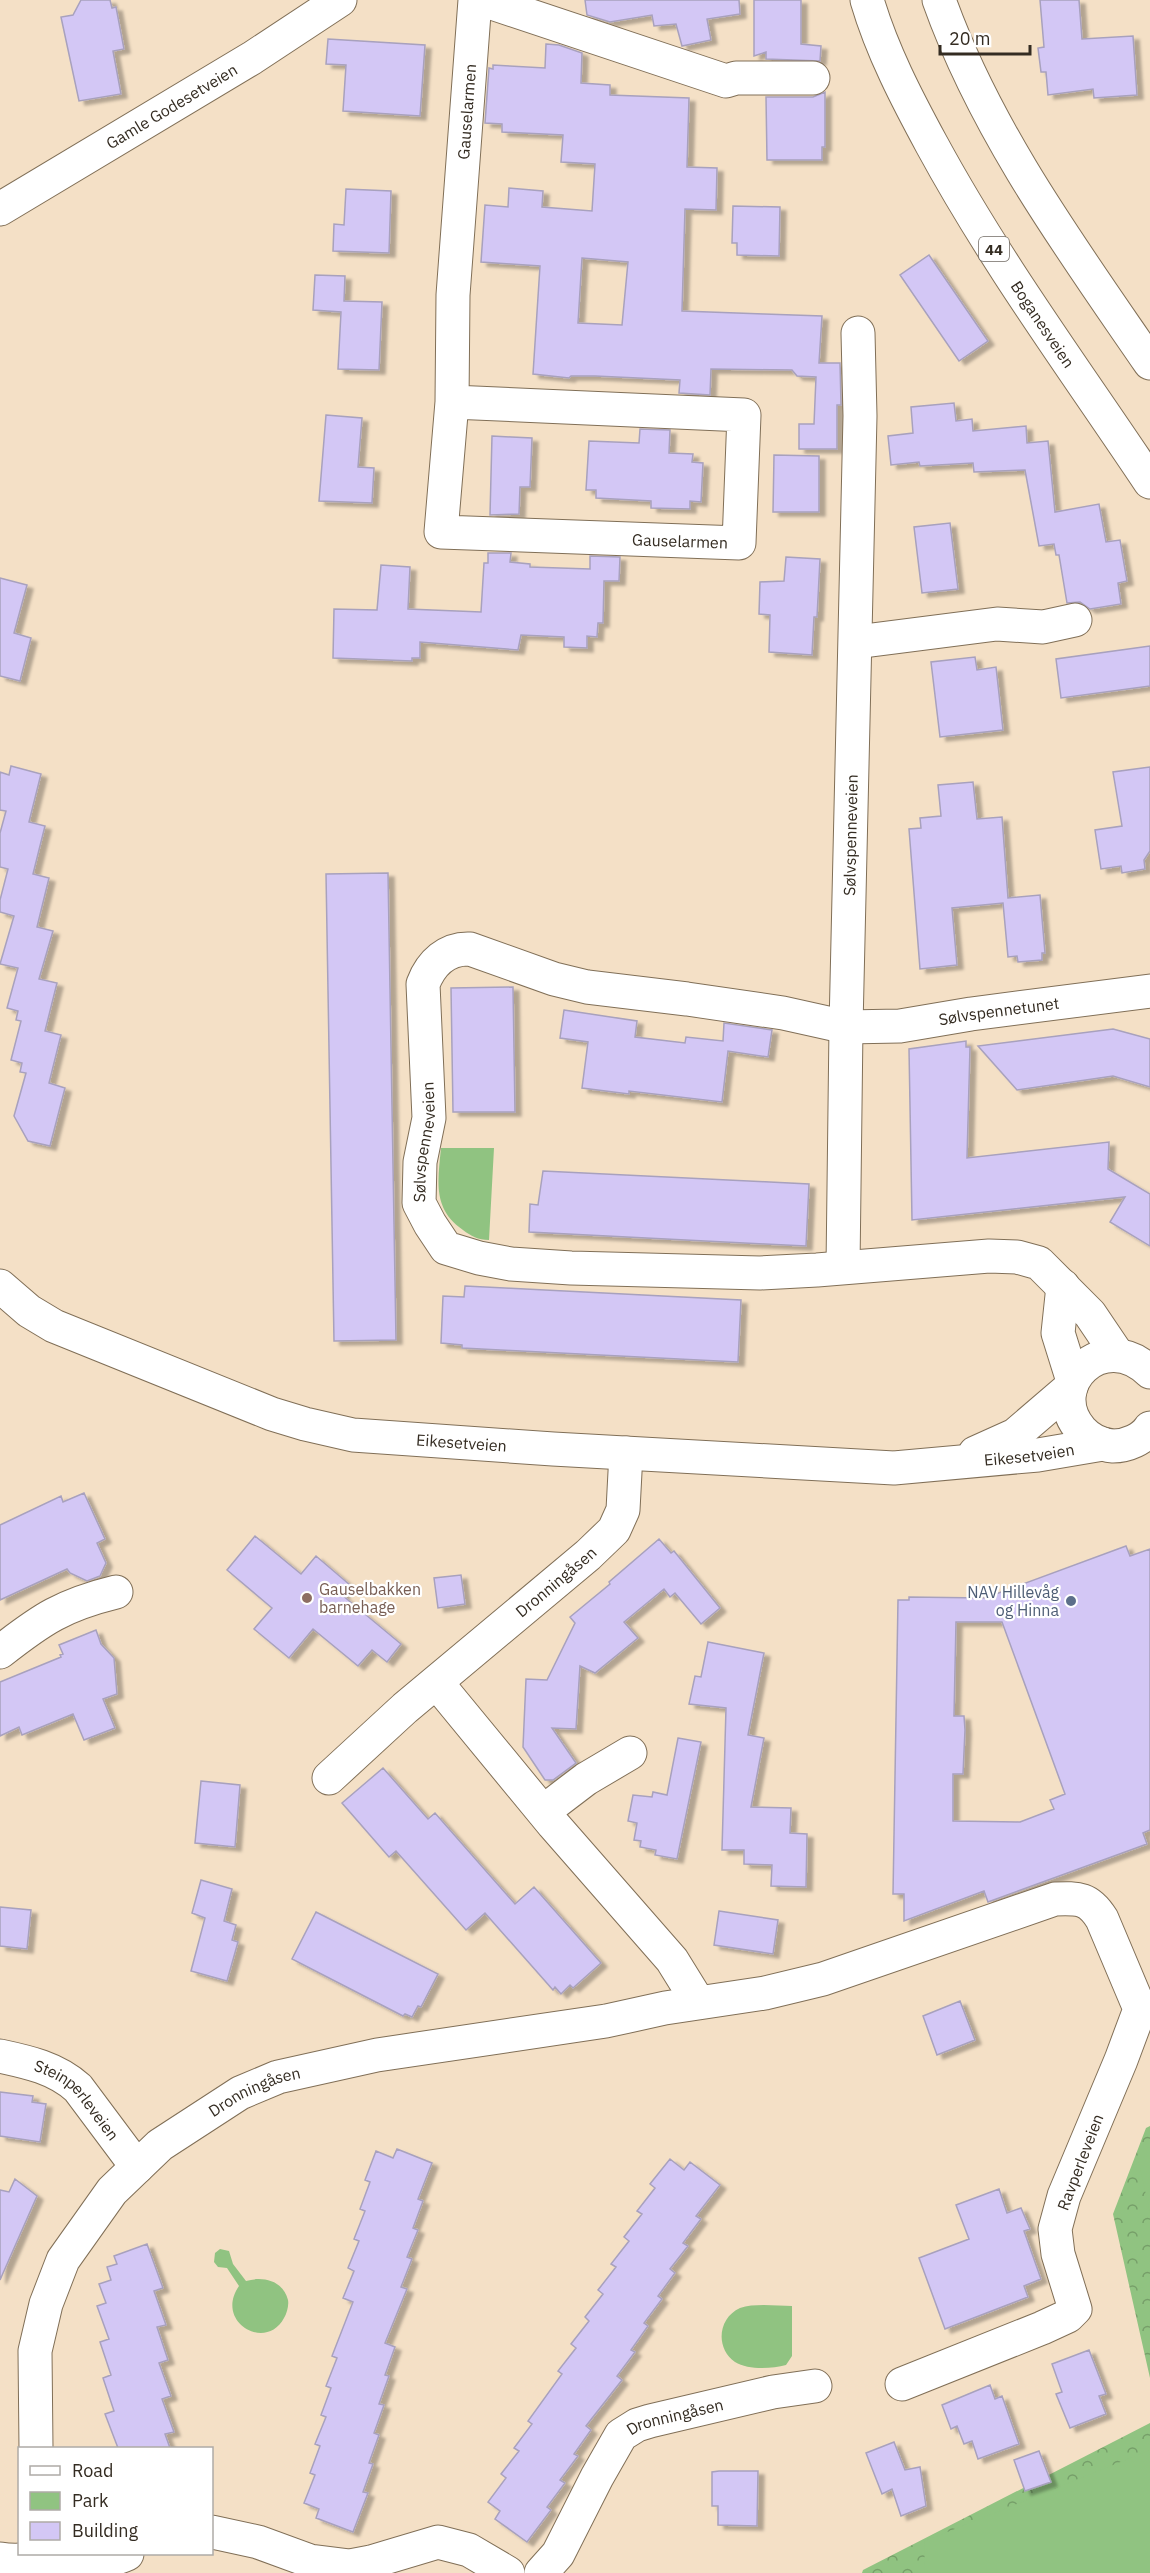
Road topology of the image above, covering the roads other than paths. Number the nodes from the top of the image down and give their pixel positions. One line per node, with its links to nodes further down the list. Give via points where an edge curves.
1 (340, 0): 7 (street, Gamle Godesetveien, via 252,58)
2 (475, 0): 10 (street, Gauselarmen, via 453,295)
3 (483, 0): 6 (street, via 726,81)
4 (867, 0): 11 (street, Boganesveien / 44, via 903,91 967,210)
5 (939, 0): 9 (street, via 967,69 1017,163)
6 (813, 78)
7 (0, 209)
8 (858, 333): 13 (street, Sølvspenneveien)
9 (1150, 363)
10 (452, 402): 10 (street, Gauselarmen, via 441,532 739,543 744,415)
11 (1150, 482)
12 (1075, 620): 13 (street, via 1043,627 997,624)
13 (856, 642): 15 (street, Sølvspenneveien)
14 (1150, 991): 15 (street, Sølvspennetunet, via 900,1026)
15 (846, 1027): 16 (street, Sølvspenneveien); 16 (street, Sølvspenneveien, via 773,1012 587,987 470,949 456,948 437,962 423,984 429,1118 420,1162 419,1203 446,1248 511,1264 571,1268 760,1273)
16 (843, 1267): 18 (street, via 1017,1257 1039,1263)
17 (0, 1286): 23 (street, Eikesetveien, via 54,1326 305,1424 353,1434)
18 (1063, 1286): 19 (street); 20 (street, via 1058,1334)
19 (1135, 1359): 20 (street, Eikesetveien, via 1099,1357 1084,1366)
20 (1072, 1384): 22 (street, via 1069,1405 1074,1422 1086,1436); 24 (street, Eikesetveien, via 1015,1434)
21 (1150, 1428): 22 (street, Eikesetveien, via 1132,1442)
22 (1102, 1444): 24 (street, Eikesetveien)
23 (626, 1453): 24 (street, Eikesetveien, via 894,1468); 27 (street, Dronningåsen, via 623,1510 614,1530)
24 (955, 1463)
25 (116, 1592): 26 (street, via 55,1612)
26 (0, 1652)
27 (437, 1683): 29 (street, Dronningåsen); 30 (street)
28 (630, 1753): 30 (street, via 586,1779)
29 (329, 1778)
30 (544, 1812): 32 (street, via 672,1960)
31 (823, 1979): 32 (street, Dronningåsen, via 765,1993); 33 (street, Ravperleveien, via 1056,1899 1075,1898 1094,1906)
32 (698, 2002): 35 (street, Dronningåsen, via 606,2021 377,2055 278,2077 240,2093 191,2124 160,2145)
33 (1145, 2008): 36 (street, Ravperleveien, via 1064,2196 1055,2229 1058,2254 1075,2308 1068,2316 1042,2328)
34 (0, 2056): 35 (street, Steinperleveien, via 67,2078)
35 (137, 2168): 38 (street, Dronningåsen, via 112,2191 63,2260 46,2304 35,2351)
36 (902, 2384)
37 (815, 2386): 44 (street, Dronningåsen, via 650,2421 621,2435 558,2554)
38 (36, 2447)
39 (213, 2532): 43 (street, via 258,2542 310,2561 350,2566 438,2542 469,2550)
40 (46, 2555): 41 (street, via 73,2562); 42 (street, via 12,2562)
41 (121, 2555)
42 (0, 2559)
43 (508, 2573)
44 (541, 2573)

